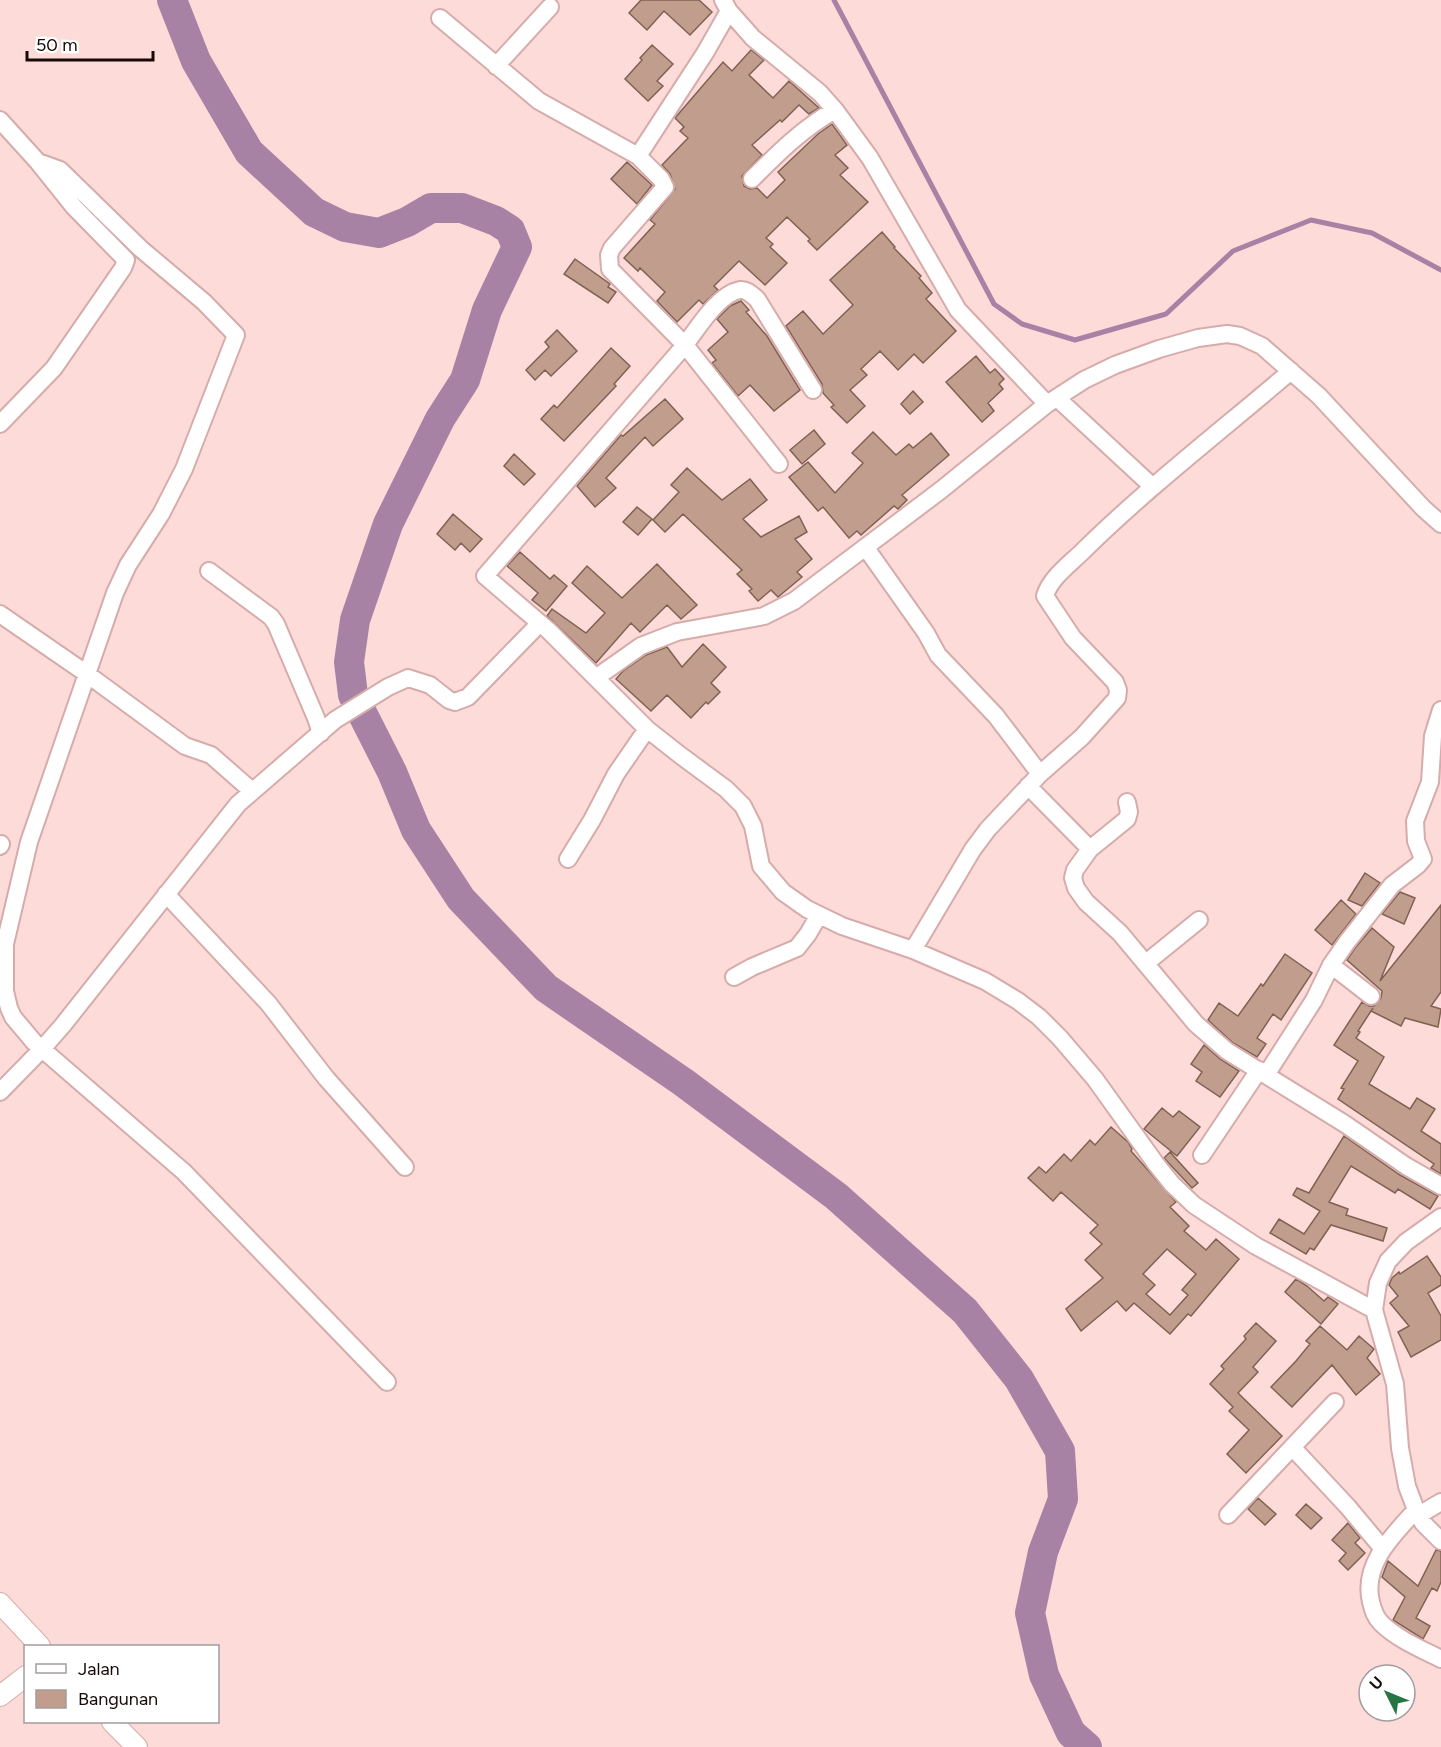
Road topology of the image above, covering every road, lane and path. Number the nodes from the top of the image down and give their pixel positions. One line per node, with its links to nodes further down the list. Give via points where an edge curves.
1 (726, 6): 5 (street, via 753,38); 7 (street, via 693,71)
2 (550, 7): 4 (street)
3 (440, 18): 4 (street)
4 (496, 66): 7 (street, via 539,100)
5 (835, 110): 9 (street, via 792,140); 13 (street, via 870,158 958,310)
6 (0, 120): 8 (street)
7 (638, 156): 10 (street, via 665,187 612,248 610,269)
8 (38, 162): 14 (street, via 74,207 125,258 126,264 54,368); 22 (street, via 60,170 236,335 184,470 115,593)
9 (752, 179)
10 (685, 345): 12 (street, via 713,308 740,290 748,292 761,304); 15 (street); 21 (street, via 485,576)
11 (1291, 371): 13 (street, via 1262,345 1240,336 1215,335 1115,365); 16 (street); 17 (street)
12 (813, 390)
13 (1052, 401): 16 (street); 18 (street)
14 (0, 424)
15 (779, 464)
16 (1153, 487): 27 (street, via 1047,590 1045,596 1060,621 1112,677 1118,694 1082,737)
17 (1441, 524)
18 (866, 548): 23 (street, via 794,601 764,616 677,632 641,646); 27 (street, via 938,655 996,716)
19 (209, 571): 26 (street, via 276,624)
20 (0, 614): 22 (street)
21 (540, 623): 23 (street); 26 (street, via 468,697 455,702 430,685 408,678 335,720)
22 (87, 674): 29 (street, via 185,746 211,755); 41 (street, via 29,842 5,944 9,1008)
23 (597, 677): 25 (street)
24 (1441, 710): 38 (street, via 1433,736 1430,782 1415,821 1416,841 1423,858 1392,885)
25 (647, 729): 32 (street, via 616,774); 34 (street, via 743,806 753,826 761,866 783,892)
26 (321, 733): 29 (street)
27 (1040, 774): 28 (street)
28 (1028, 786): 31 (street); 36 (street, via 973,849)
29 (252, 791): 33 (street)
30 (1127, 802): 31 (street, via 1127,819)
31 (1090, 849): 37 (street, via 1075,870 1074,885)
32 (568, 859)
33 (166, 894): 41 (street); 45 (street, via 268,1003 326,1078)
34 (819, 915): 36 (street); 39 (street, via 797,948)
35 (1199, 920): 37 (street)
36 (913, 950): 48 (street, via 985,981 1039,1017 1095,1079 1141,1145 1194,1205 1256,1246)
37 (1146, 963): 42 (street, via 1196,1024 1227,1051)
38 (1331, 965): 40 (street); 42 (street, via 1314,1000)
39 (734, 977)
40 (1371, 996)
41 (42, 1049): 43 (street); 49 (street, via 184,1172)
42 (1263, 1072): 44 (street); 46 (street)
43 (0, 1092)
44 (1202, 1155)
45 (405, 1167)
46 (1441, 1186)
47 (1441, 1217): 48 (street, via 1406,1242 1388,1261 1378,1283)
48 (1374, 1310): 53 (street, via 1395,1384 1400,1448)
49 (387, 1382)
50 (1335, 1402): 51 (street)
51 (1292, 1447): 54 (street); 56 (street)
52 (1441, 1502): 53 (street)
53 (1417, 1513): 55 (street); 56 (street)
54 (1228, 1515)
55 (1441, 1541)
56 (1383, 1549): 59 (street, via 1368,1585 1375,1615 1394,1633)
57 (0, 1603): 58 (street)
58 (38, 1645)
59 (1441, 1659)
60 (24, 1678): 61 (street)
61 (0, 1696)
62 (113, 1723): 63 (street)
63 (137, 1747)

